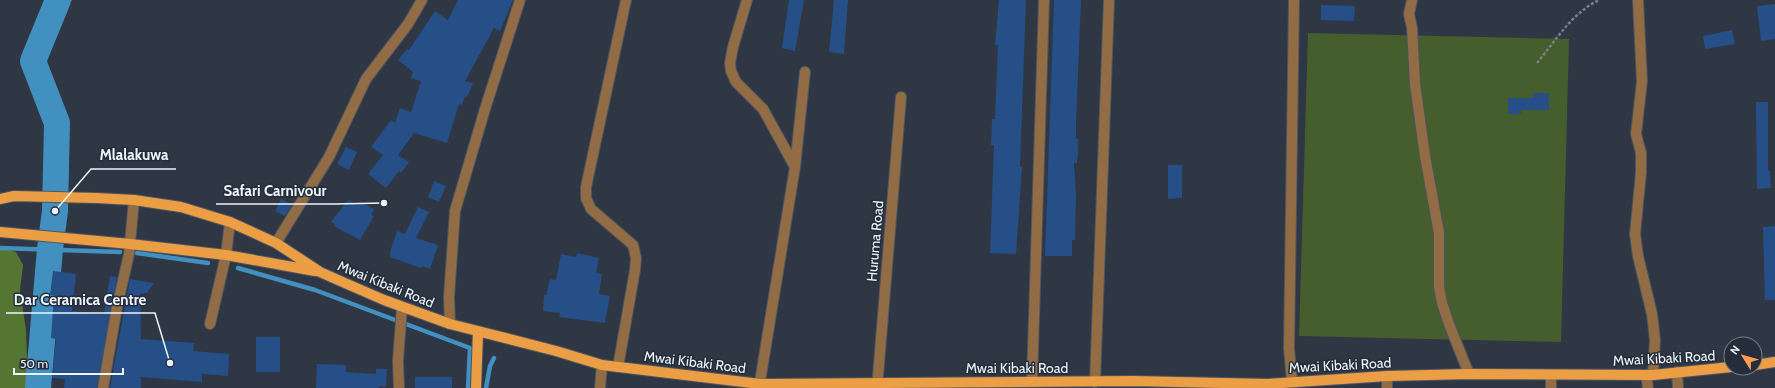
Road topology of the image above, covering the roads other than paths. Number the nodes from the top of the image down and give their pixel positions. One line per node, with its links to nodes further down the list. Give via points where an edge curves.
1 (422, 0): 18 (street, via 408,24 366,79 329,157)
2 (520, 0): 23 (street, via 455,211 449,297)
3 (626, 0): 28 (street, via 586,187 586,198 591,209 632,245 635,251 635,270)
4 (747, 0): 12 (street, via 733,47 731,71 736,82 763,109)
5 (1044, 0): 35 (street)
6 (1109, 0): 36 (street)
7 (1294, 0): 37 (street, via 1289,348)
8 (1412, 0): 31 (street, via 1409,14 1416,91 1439,233 1439,287 1446,317)
9 (1638, 0): 33 (street, via 1642,81 1636,134 1641,153 1641,173 1635,234 1655,340)
10 (805, 72): 12 (street)
11 (901, 97): 38 (street, Huruma Road)
12 (795, 167): 41 (street)
13 (0, 199): 14 (main road, Mwai Kibaki Road, via 14,196)
14 (134, 200): 15 (main road, Mwai Kibaki Road, via 181,206); 17 (street)
15 (230, 222): 18 (main road, Mwai Kibaki Road); 19 (street)
16 (0, 232): 17 (main road, Mwai Kibaki Road)
17 (130, 244): 19 (main road, Mwai Kibaki Road); 44 (street)
18 (276, 244): 20 (main road, Mwai Kibaki Road)
19 (226, 254): 20 (main road, Mwai Kibaki Road); 22 (street)
20 (320, 272): 21 (main road, Mwai Kibaki Road)
21 (402, 307): 23 (main road, Mwai Kibaki Road); 45 (street)
22 (210, 324)
23 (450, 324): 24 (main road, Mwai Kibaki Road)
24 (478, 332): 27 (main road, Mwai Kibaki Road); 46 (main road)
25 (1775, 362): 26 (main road)
26 (1763, 364)
27 (602, 365): 28 (main road, Mwai Kibaki Road); 47 (street)
28 (618, 367): 41 (main road, Mwai Kibaki Road)
29 (1723, 368): 30 (main road, Mwai Kibaki Road)
30 (1677, 372): 33 (main road, Mwai Kibaki Road); 51 (street)
31 (1469, 374): 32 (main road, Mwai Kibaki Road); 34 (main road, Mwai Kibaki Road)
32 (1551, 375): 33 (main road, Mwai Kibaki Road); 49 (street)
33 (1649, 375): 50 (street)
34 (1387, 376): 37 (main road, Mwai Kibaki Road); 48 (street)
35 (1032, 382): 36 (main road, Mwai Kibaki Road); 39 (main road, Mwai Kibaki Road)
36 (1095, 382): 40 (main road, Mwai Kibaki Road)
37 (1292, 382): 43 (main road, Mwai Kibaki Road)
38 (877, 385): 39 (main road, Mwai Kibaki Road); 41 (main road, Mwai Kibaki Road)
39 (1011, 385)
40 (1132, 385): 42 (main road, Mwai Kibaki Road)
41 (760, 386)
42 (1233, 386): 43 (main road, Mwai Kibaki Road)
43 (1268, 386)
44 (103, 388)
45 (399, 388)
46 (476, 388)
47 (600, 388)
48 (1387, 388)
49 (1551, 388)
50 (1648, 388)
51 (1678, 388)

